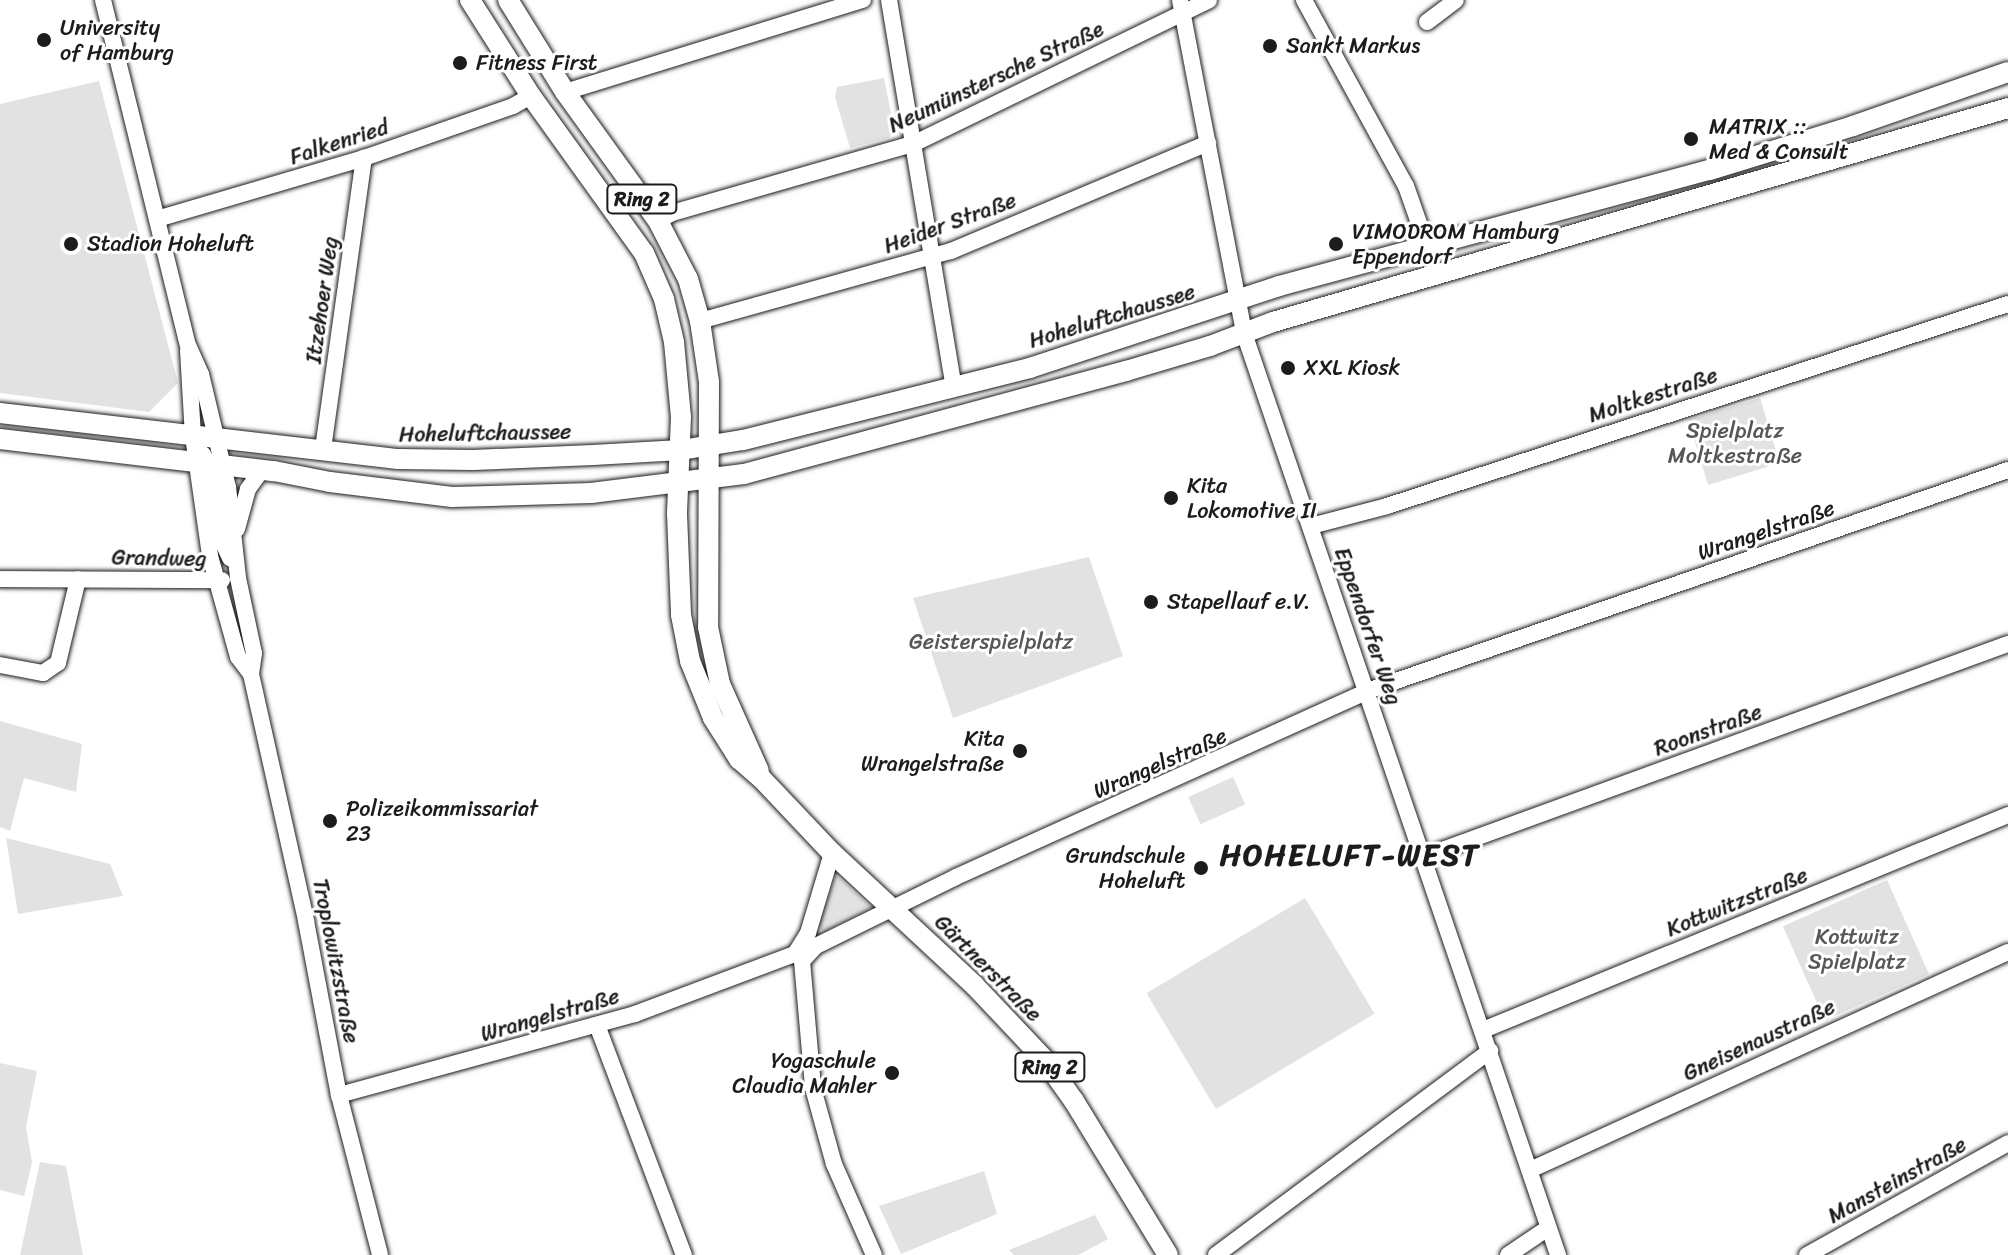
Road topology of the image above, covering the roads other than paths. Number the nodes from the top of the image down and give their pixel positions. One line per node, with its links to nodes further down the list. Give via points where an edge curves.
1 (103, 0): 18 (street)
2 (470, 0): 13 (main road, Ring 2)
3 (508, 0): 12 (main road, Ring 2)
4 (863, 0): 12 (street)
5 (889, 0): 16 (street)
6 (1209, 0): 9 (street, Neumünstersche Straße)
7 (1304, 0): 20 (street, via 1406,186)
8 (1456, 0): 10 (street)
9 (1182, 7): 15 (street, Eppendorfer Weg); 16 (street, Neumünstersche Straße)
10 (1427, 22)
11 (2008, 72): 20 (main road, Hoheluftchaussee, via 1725,166)
12 (565, 92): 19 (main road, Ring 2)
13 (531, 96): 17 (street, Falkenried); 32 (main road, Ring 2, via 618,213 657,281 674,342)
14 (2008, 108): 25 (main road)
15 (1208, 143): 21 (street, Heider Straße); 22 (street, Eppendorfer Weg)
16 (913, 144): 19 (street, Neumünstersche Straße); 21 (street)
17 (364, 158): 18 (street, Falkenried); 31 (street, Itzehoer Weg)
18 (157, 219): 26 (street)
19 (658, 221): 24 (main road, Ring 2, via 688,279)
20 (1427, 246): 22 (main road, Hoheluftchaussee)
21 (934, 256): 24 (street, Heider Straße); 27 (street)
22 (1237, 300): 25 (street, Eppendorfer Weg); 27 (main road, Hoheluftchaussee, via 1030,368)
23 (2008, 304): 38 (street, Moltkestraße, via 1387,506)
24 (700, 321): 30 (main road, Ring 2)
25 (1244, 333): 36 (main road, via 872,442); 38 (street, Eppendorfer Weg)
26 (188, 345): 33 (street); 33 (street, via 201,374)
27 (954, 387): 30 (main road, Hoheluftchaussee)
28 (0, 413): 33 (main road)
29 (0, 439): 33 (main road)
30 (711, 445): 32 (main road, Hoheluftchaussee); 36 (main road, Gärtnerstraße / Ring 2)
31 (323, 449): 32 (main road, Hoheluftchaussee, via 398,459 473,460); 33 (main road, Hoheluftchaussee)
32 (681, 450): 37 (main road, Gärtnerstraße / Ring 2)
33 (207, 451): 34 (main road); 39 (street, Troplowitzstraße); 40 (street, via 222,541); 43 (street, Troplowitzstraße)
34 (262, 470): 37 (main road, via 452,497 591,493); 39 (street, via 248,489)
35 (2008, 470): 47 (street, Wrangelstraße)
36 (709, 479): 37 (main road); 48 (main road, Gärtnerstraße / Ring 2, via 711,650 720,684)
37 (679, 482): 48 (main road, Gärtnerstraße / Ring 2, via 678,592 690,661 731,750)
38 (1311, 526): 47 (street, Eppendorfer Weg)
39 (234, 542): 40 (street, Troplowitzstraße)
40 (238, 578): 43 (street, Grandweg); 46 (street, Troplowitzstraße, via 254,653)
41 (0, 579): 42 (street, Grandweg)
42 (78, 579): 43 (street, Grandweg); 45 (street, via 58,663 43,673)
43 (215, 580): 46 (street, Troplowitzstraße, via 238,657)
44 (2008, 644): 51 (street, Roonstraße)
45 (0, 665)
46 (251, 674): 58 (street, Troplowitzstraße, via 304,907)
47 (1367, 691): 51 (street, Eppendorfer Weg); 52 (street, Wrangelstraße)
48 (762, 779): 50 (main road, Gärtnerstraße / Ring 2)
49 (2008, 815): 56 (street, Kottwitzstraße)
50 (832, 853): 52 (main road, Gärtnerstraße / Ring 2); 54 (street)
51 (1423, 857): 56 (street, Eppendorfer Weg)
52 (893, 909): 54 (street, Wrangelstraße); 65 (main road, Gärtnerstraße / Ring 2, via 1044,1059)
53 (2008, 952): 60 (street, Gneisenaustraße)
54 (798, 957): 55 (street, Wrangelstraße); 64 (street, via 813,1088 834,1164)
55 (597, 1025): 58 (street, Wrangelstraße); 63 (street)
56 (1483, 1030): 57 (street, Eppendorfer Weg)
57 (1490, 1051): 60 (street, Eppendorfer Weg); 66 (street)
58 (339, 1095): 62 (street, Troplowitzstraße)
59 (2008, 1143): 69 (street, Mansteinstraße)
60 (1530, 1170): 61 (street, Eppendorfer Weg)
61 (1548, 1228): 67 (street); 68 (street, Eppendorfer Weg)
62 (380, 1255)
63 (684, 1255)
64 (874, 1255)
65 (1168, 1255)
66 (1216, 1255)
67 (1508, 1255)
68 (1558, 1255)
69 (1807, 1255)

